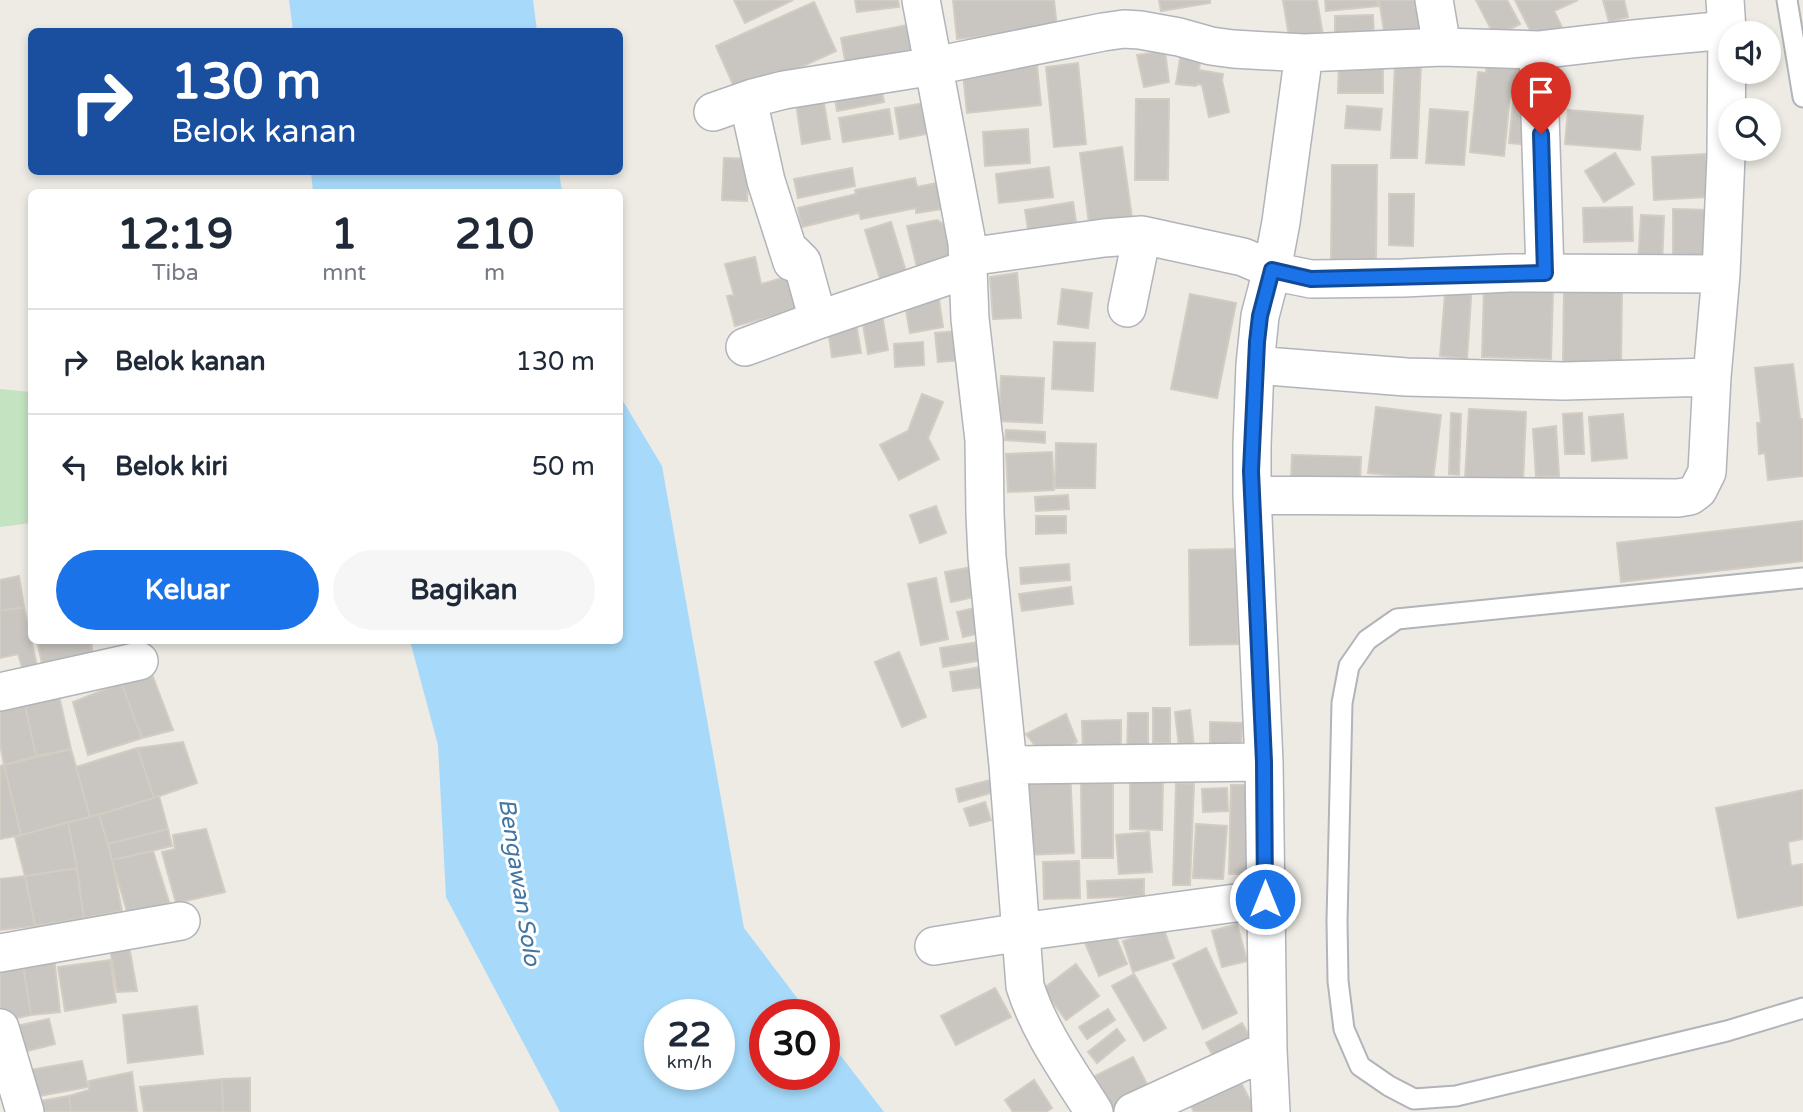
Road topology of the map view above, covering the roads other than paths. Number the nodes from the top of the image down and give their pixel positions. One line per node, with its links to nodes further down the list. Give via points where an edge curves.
1 (921, 0): 8 (street)
2 (1434, 0): 5 (street)
3 (1787, 0): 9 (lane)
4 (1726, 15): 6 (street, via 1632,39); 16 (street)
5 (1442, 47): 6 (street); 7 (street)
6 (1538, 50): 15 (street)
7 (1304, 53): 8 (street, via 1233,49 1124,29); 14 (street)
8 (934, 66): 10 (street); 13 (street)
9 (1803, 97)
10 (748, 100): 11 (street); 18 (street, via 766,181 790,256 793,253 802,262)
11 (713, 112)
12 (1142, 235): 13 (street); 14 (street, via 1243,257); 17 (street)
13 (968, 263): 18 (street); 27 (street, via 984,440 987,557)
14 (1272, 270): 15 (street, via 1311,279); 20 (street, via 1260,316)
15 (1545, 273): 16 (street)
16 (1721, 274): 21 (street)
17 (1127, 308)
18 (818, 320): 19 (street)
19 (745, 347)
20 (1255, 365): 21 (street, via 1419,378); 22 (street)
21 (1712, 377): 22 (street, via 1707,472 1698,491 1690,496)
22 (1252, 495): 26 (street)
23 (1803, 578): 33 (lane, via 1397,620 1367,640 1349,666 1342,703 1337,921 1344,1030 1360,1066 1414,1099 1455,1096 1727,1031)
24 (139, 661): 25 (street)
25 (0, 692)
26 (1264, 762): 27 (street); 28 (street)
27 (1008, 765): 30 (street)
28 (1265, 899): 30 (street); 35 (street)
29 (181, 921): 32 (street)
30 (1021, 932): 31 (street); 37 (street, via 1030,1000)
31 (934, 946)
32 (0, 953)
33 (1803, 1008)
34 (0, 1028): 36 (street)
35 (1268, 1050): 38 (street); 39 (street)
36 (25, 1112)
37 (1094, 1112)
38 (1133, 1112)
39 (1270, 1112)

